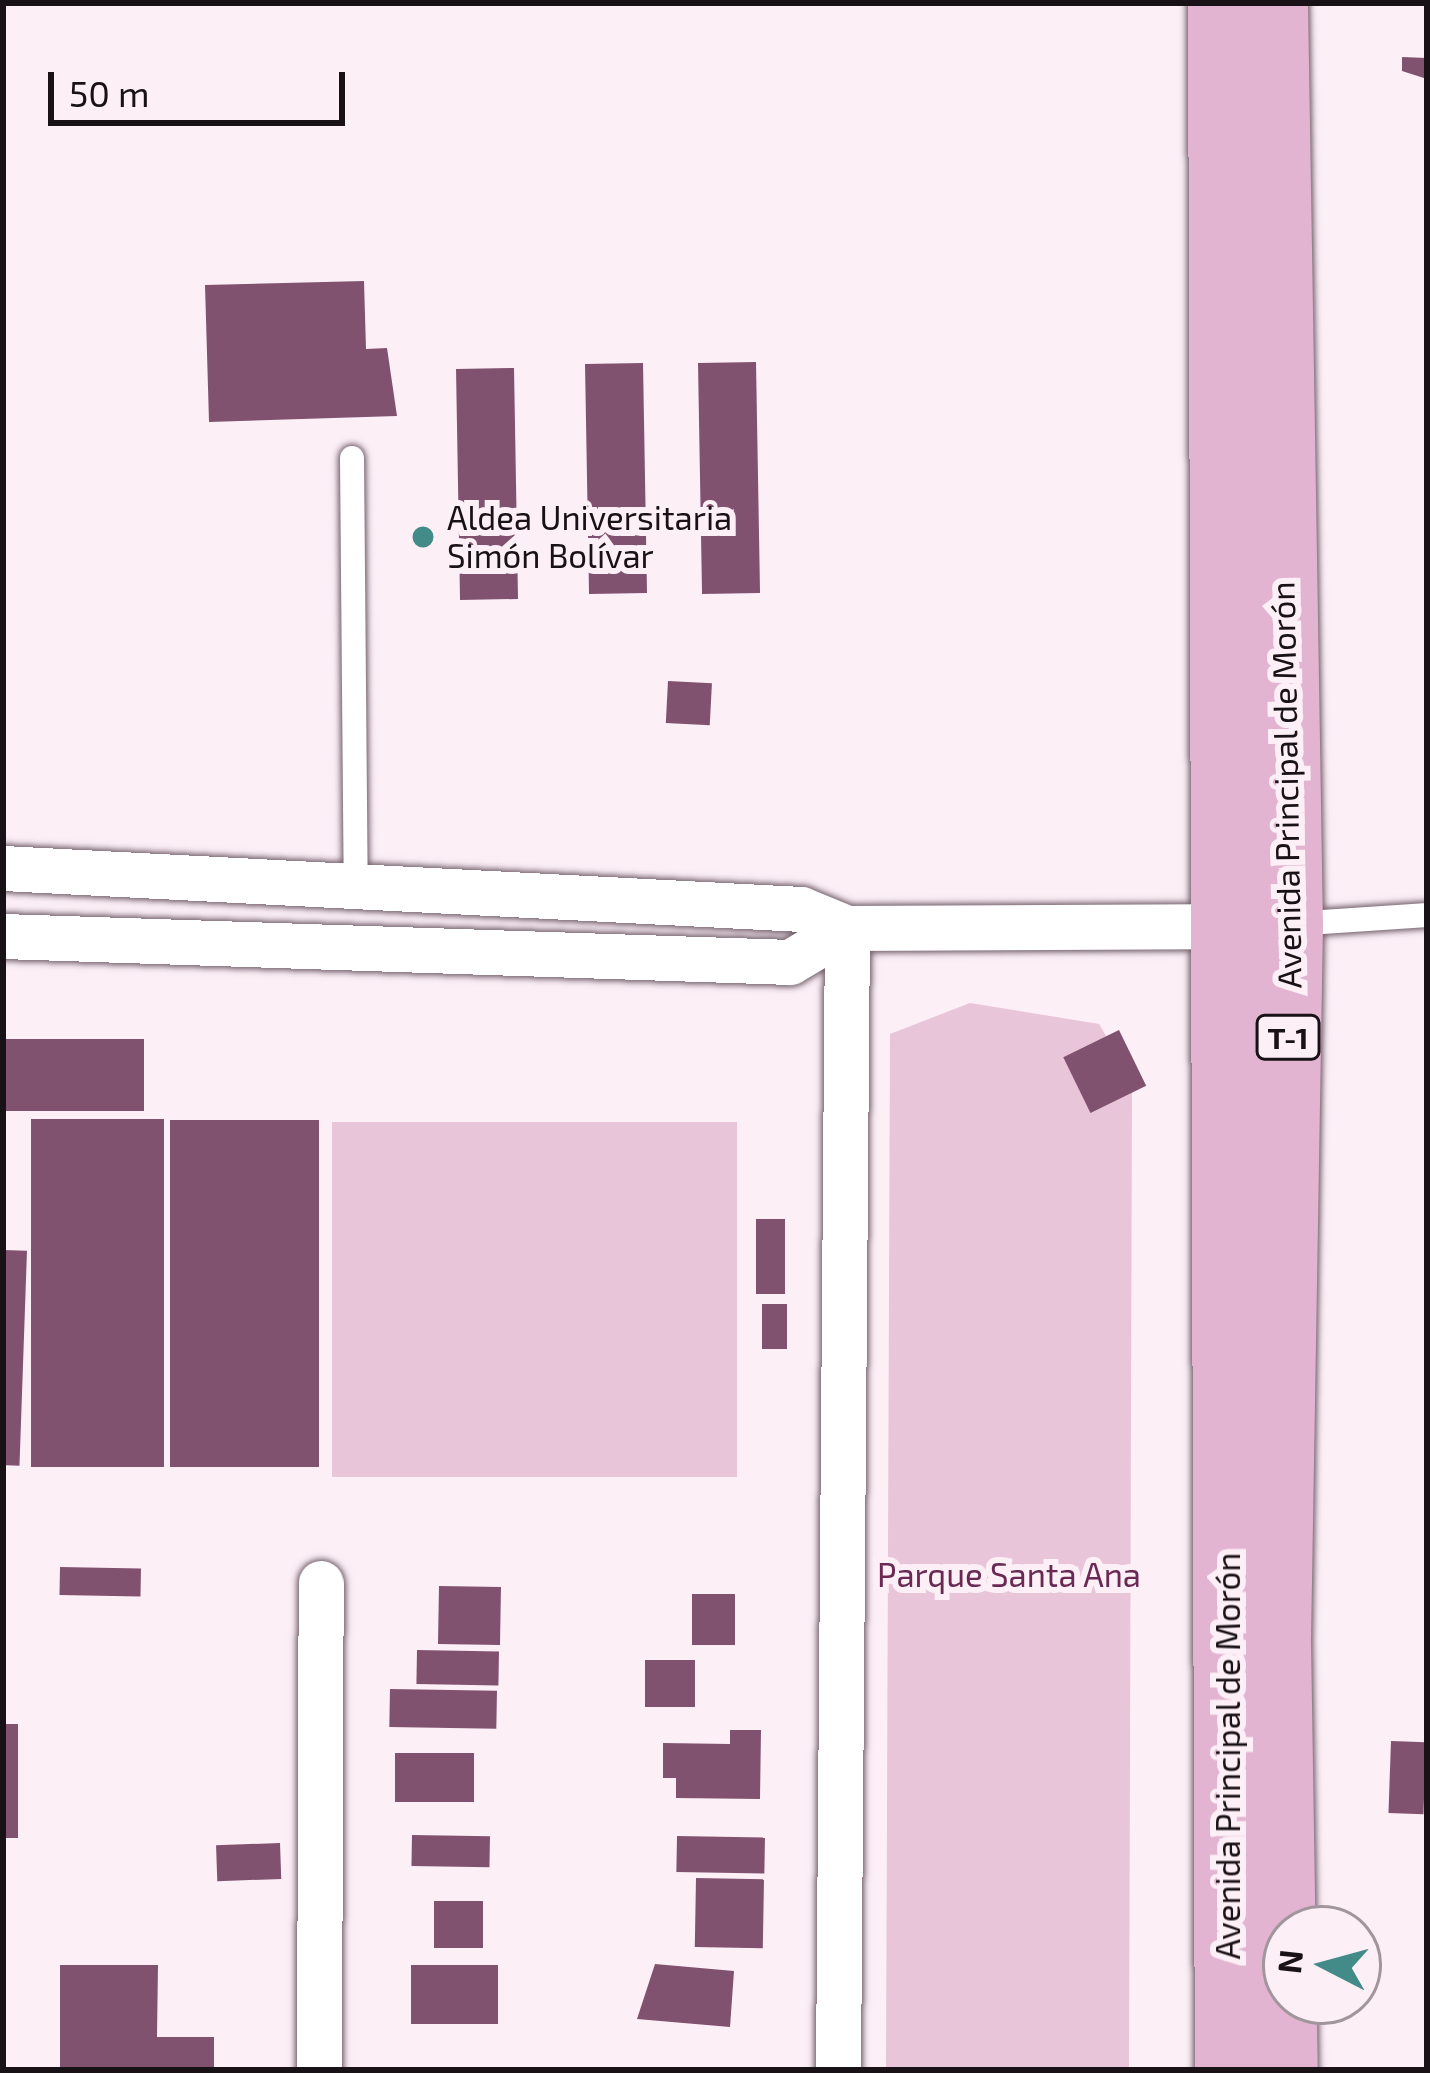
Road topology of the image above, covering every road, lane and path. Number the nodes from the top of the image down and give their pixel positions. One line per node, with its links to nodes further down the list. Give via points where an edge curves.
1 (1221, 3): 7 (main road, Avenida Principal de Morón / T-1)
2 (1275, 3): 7 (main road, Avenida Principal de Morón / T-1)
3 (352, 458): 5 (lane)
4 (3, 868): 5 (street)
5 (356, 890): 8 (street, via 801,909)
6 (1427, 915): 7 (lane)
7 (1260, 926): 8 (street); 13 (main road, Avenida Principal de Morón / T-1); 14 (main road, Avenida Principal de Morón / T-1)
8 (847, 928): 9 (street, via 790,962); 12 (street)
9 (3, 937)
10 (321, 1582): 11 (street)
11 (319, 2070)
12 (838, 2070)
13 (1228, 2070)
14 (1285, 2070)

